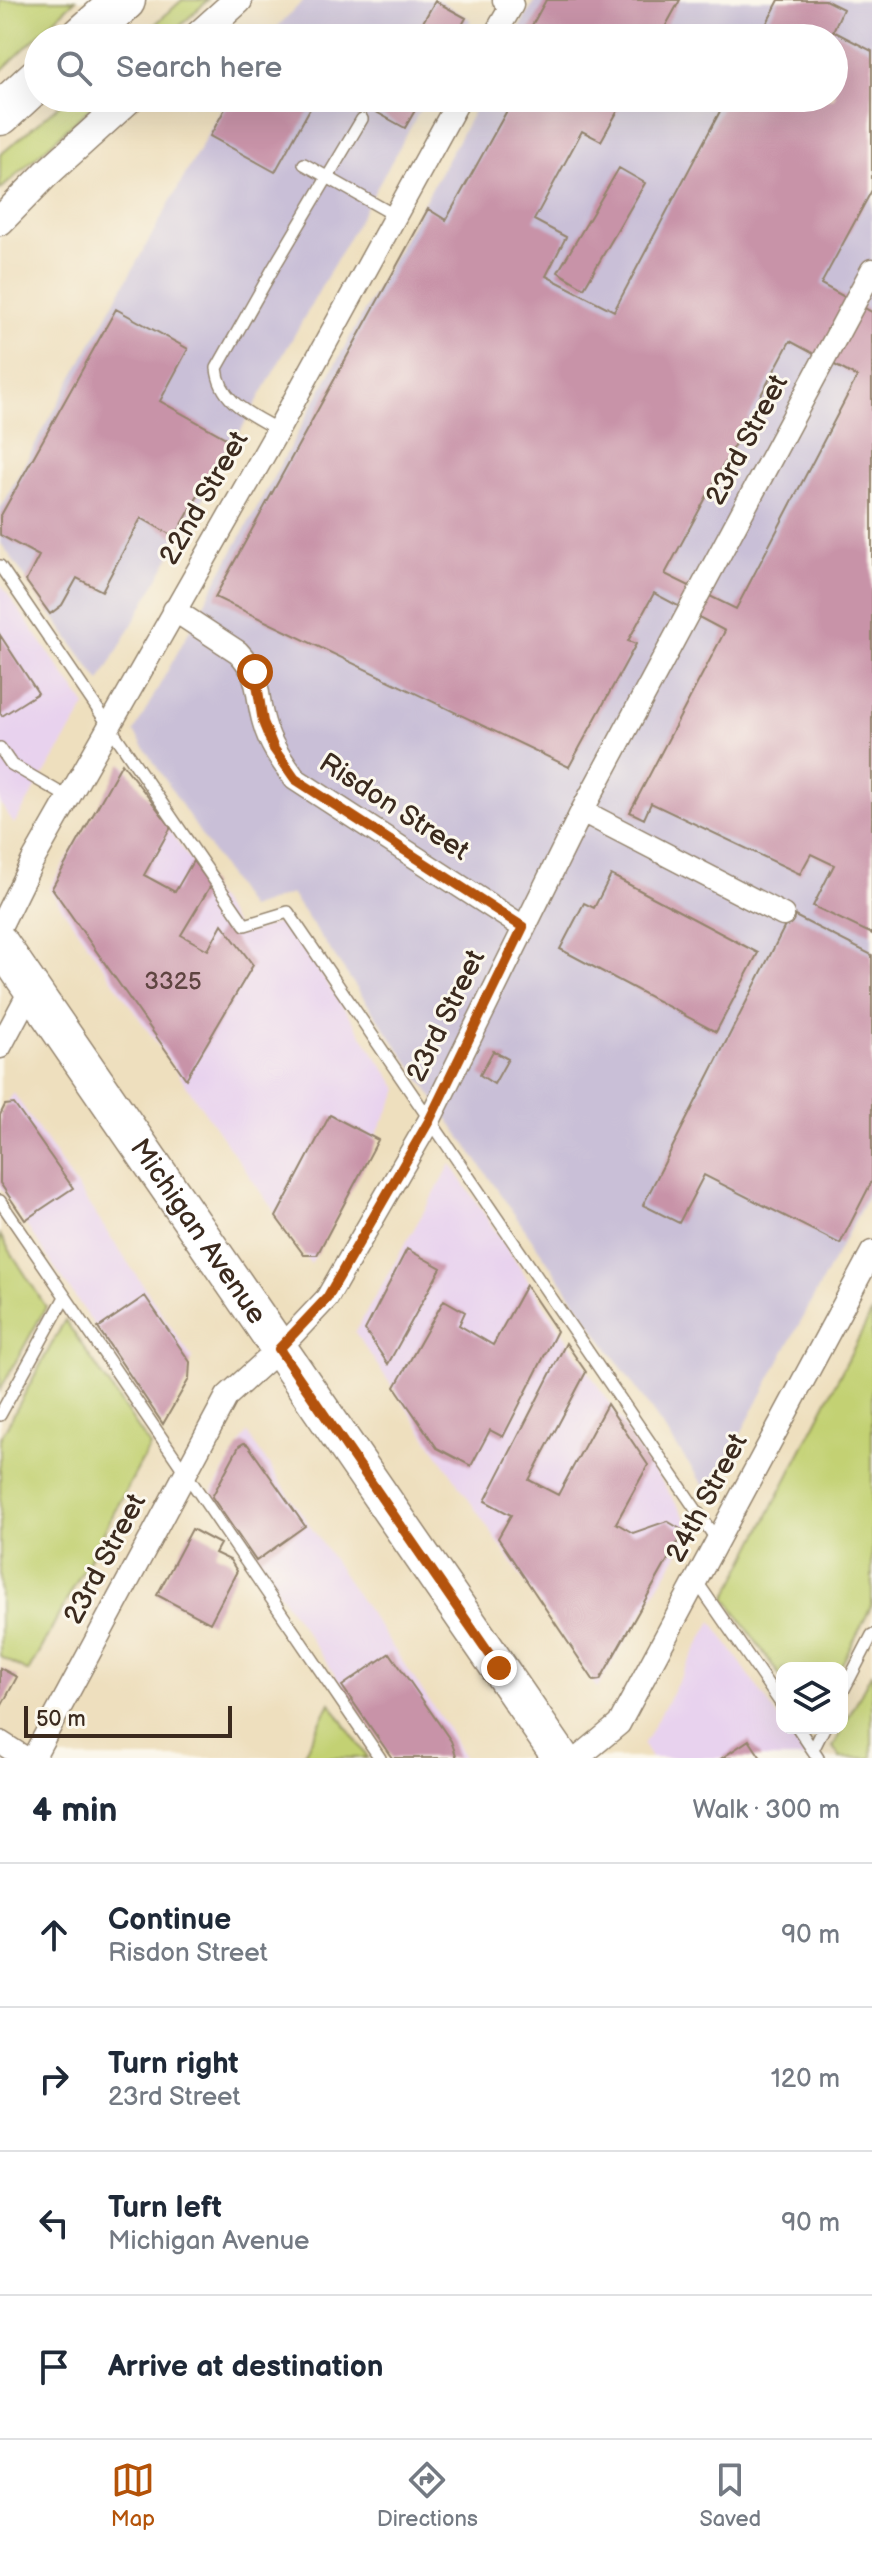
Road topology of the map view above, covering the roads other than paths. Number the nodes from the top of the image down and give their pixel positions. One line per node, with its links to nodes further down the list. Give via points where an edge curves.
1 (124, 0): 4 (highway)
2 (238, 0): 5 (street)
3 (504, 0): 6 (street, via 512,5)
4 (97, 24)
5 (211, 24)
6 (501, 24)
7 (24, 92): 10 (highway)
8 (115, 112): 15 (street)
9 (452, 112): 14 (street, 22nd Street)
10 (0, 114)
11 (362, 119): 13 (lane)
12 (304, 164): 13 (lane)
13 (328, 178): 14 (lane); 17 (lane, via 217,368 219,385 235,405)
14 (396, 216): 17 (street, 22nd Street)
15 (0, 221)
16 (872, 270): 23 (street, 23rd Street)
17 (278, 430): 19 (street, 22nd Street)
18 (0, 566): 20 (lane)
19 (174, 610): 20 (street, 22nd Street); 26 (street, Risdon Street, via 238,652 255,672 263,722 295,779)
20 (111, 726): 22 (street, 22nd Street); 30 (lane, via 245,925 288,912)
21 (0, 748): 22 (lane, via 11,764)
22 (70, 798): 25 (street, 22nd Street)
23 (582, 811): 24 (street); 26 (street, 23rd Street)
24 (783, 915)
25 (0, 927)
26 (523, 927): 30 (street, 23rd Street)
27 (0, 943): 28 (main road, Michigan Avenue)
28 (31, 989): 29 (street); 34 (main road, Michigan Avenue)
29 (0, 1047)
30 (429, 1121): 34 (street, 23rd Street, via 327,1298); 37 (lane)
31 (0, 1201): 33 (lane)
32 (872, 1252): 37 (street, 24th Street)
33 (65, 1297): 35 (lane); 36 (lane)
34 (279, 1349): 36 (street, 23rd Street, via 227,1396); 49 (main road, Michigan Avenue)
35 (0, 1415)
36 (184, 1472): 47 (street, 23rd Street); 48 (lane)
37 (718, 1542): 38 (street, 24th Street)
38 (697, 1582): 41 (lane); 50 (street, 24th Street, via 619,1724)
39 (872, 1635): 40 (lane)
40 (848, 1681)
41 (776, 1696)
42 (802, 1734): 45 (lane)
43 (822, 1734): 45 (lane)
44 (0, 1742): 46 (street)
45 (816, 1754)
46 (25, 1758)
47 (33, 1758)
48 (380, 1758)
49 (561, 1758)
50 (578, 1758)

